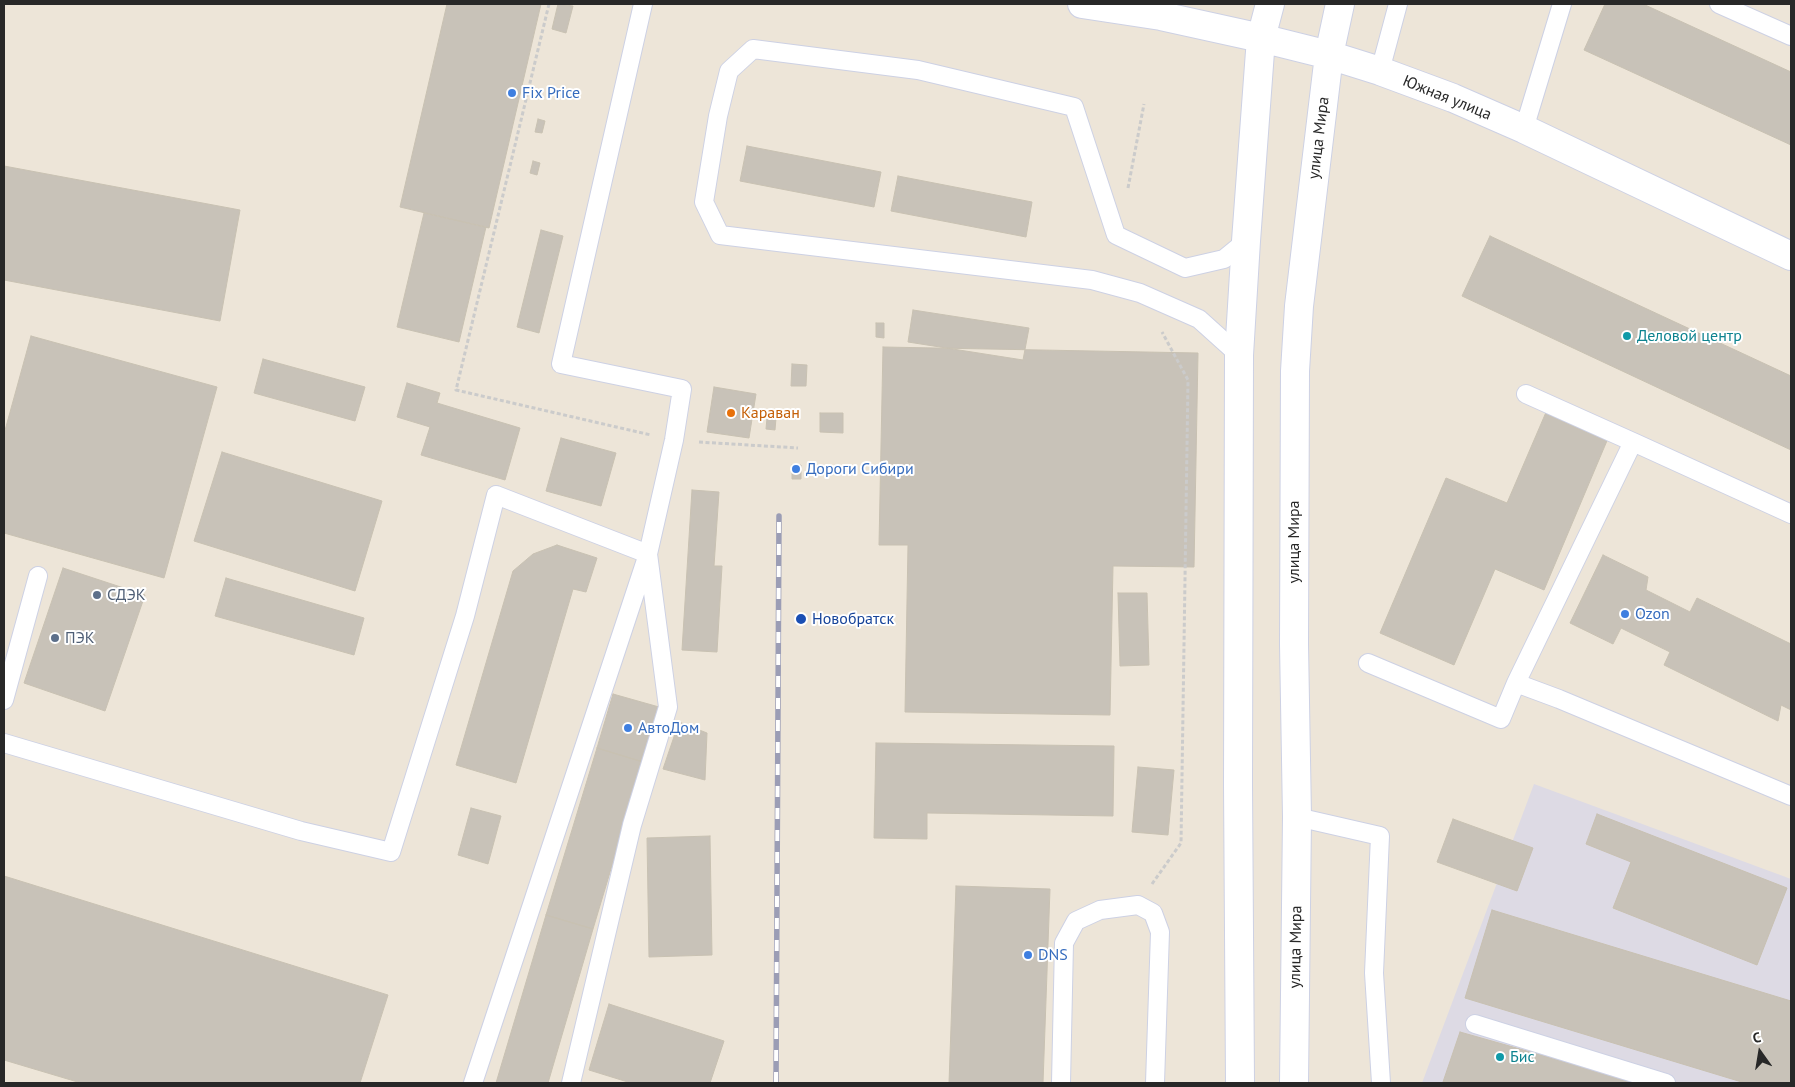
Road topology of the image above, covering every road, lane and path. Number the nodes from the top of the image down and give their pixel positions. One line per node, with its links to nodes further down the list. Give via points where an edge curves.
1 (644, 4): 23 (lane, via 561,364 682,389)
2 (1082, 4): 8 (street, Южная улица)
3 (1270, 4): 10 (street)
4 (1340, 4): 11 (street, улица Мира)
5 (1398, 4): 12 (lane)
6 (1562, 4): 14 (lane)
7 (1719, 4): 9 (lane)
8 (1181, 12): 10 (street, Южная улица)
9 (1791, 36)
10 (1262, 38): 11 (street, Южная улица); 16 (street)
11 (1329, 55): 12 (street, Южная улица); 30 (street, улица Мира, via 1299,306 1295,371)
12 (1380, 72): 14 (street, Южная улица, via 1453,98)
13 (1144, 104): 15 (path)
14 (1524, 129): 17 (street, Южная улица)
15 (1127, 192)
16 (1246, 242): 18 (lane, via 1224,259 1185,268 1116,235 1074,108 918,70 753,50 728,71 704,202 720,235 1092,280); 19 (street)
17 (1791, 256)
18 (1140, 293): 19 (lane, via 1198,319); 31 (path, via 1188,380 1181,843)
19 (1240, 355): 37 (street)
20 (1526, 394): 21 (lane)
21 (1634, 442): 22 (lane); 26 (lane)
22 (1791, 514)
23 (648, 554): 28 (lane, via 496,495 465,616 391,852 301,831); 33 (lane, via 668,707 632,825); 34 (lane)
24 (38, 576): 27 (lane)
25 (1368, 663): 26 (lane, via 1501,719)
26 (1516, 683): 29 (lane)
27 (4, 700)
28 (4, 743)
29 (1791, 796)
30 (1297, 817): 38 (street, улица Мира); 39 (lane, via 1380,836 1374,973)
31 (1138, 905): 35 (lane, via 1100,910 1076,921 1064,943); 36 (lane, via 1153,913 1160,932)
32 (1475, 1024): 40 (lane)
33 (576, 1081)
34 (473, 1083)
35 (1061, 1083)
36 (1154, 1083)
37 (1240, 1083)
38 (1294, 1083)
39 (1381, 1083)
40 (1666, 1083)

